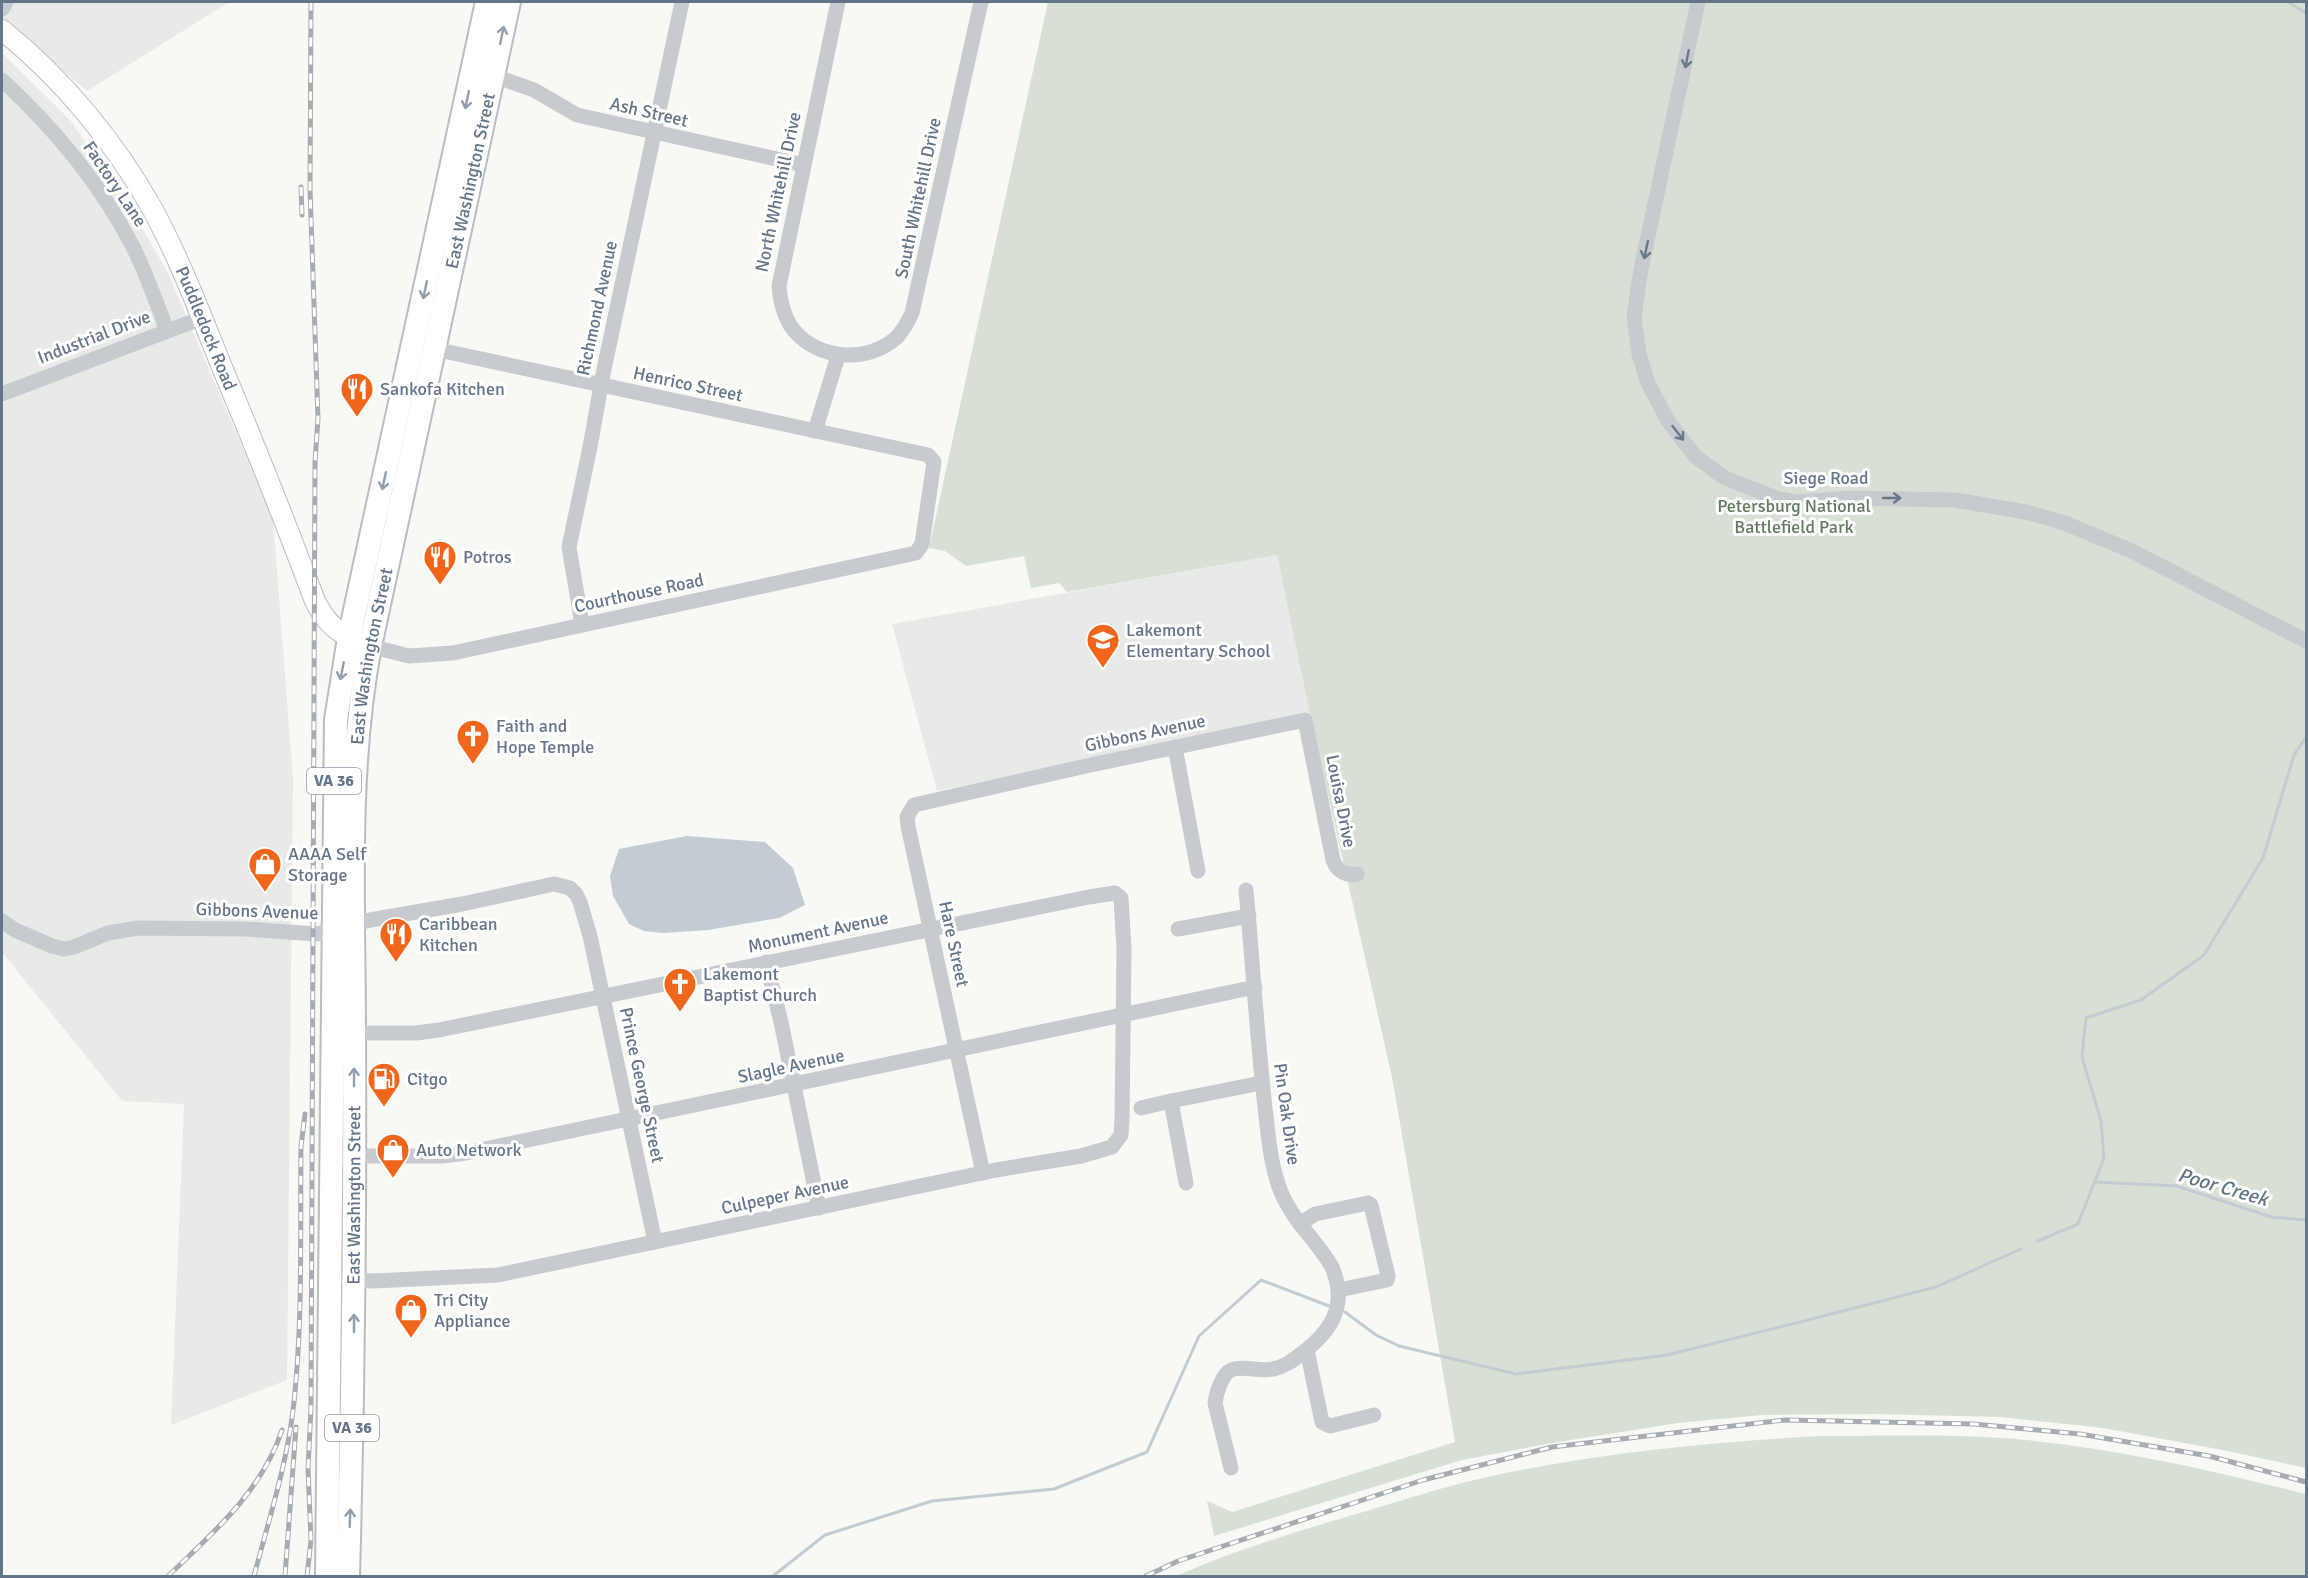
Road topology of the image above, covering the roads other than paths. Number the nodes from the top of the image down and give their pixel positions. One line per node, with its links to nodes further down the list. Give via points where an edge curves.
1 (6, 2): 8 (street)
2 (487, 2): 10 (highway, East Washington Street / VA 36)
3 (509, 2): 10 (highway, East Washington Street / VA 36, one-way to 3)
4 (682, 2): 12 (street, Richmond Avenue)
5 (838, 2): 13 (street, North Whitehill Drive)
6 (981, 2): 17 (street, South Whitehill Drive, via 912,313 888,343 865,353)
7 (1698, 2): 23 (street, Siege Road, one-way to 23, via 1634,317 1648,383 1668,421 1695,456 1723,477 1796,502 1850,498 1955,500 2062,522 2132,551)
8 (2, 9)
9 (2, 30): 14 (main road, Puddledock Road, via 60,84 117,155 153,210)
10 (483, 75): 12 (street, Ash Street, via 534,90 578,115); 16 (highway, East Washington Street / VA 36)
11 (2, 80): 15 (street, Factory Lane, via 55,133 102,195 132,245)
12 (655, 133): 13 (street, Ash Street); 18 (street, Richmond Avenue)
13 (804, 165): 17 (street, North Whitehill Drive, via 780,274 780,300 798,335 820,350)
14 (202, 318): 15 (street, Industrial Drive); 24 (main road, Puddledock Road, via 315,601 329,625)
15 (167, 330): 19 (street, Industrial Drive)
16 (424, 347): 18 (street, Henrico Street); 24 (highway, East Washington Street / VA 36)
17 (838, 356): 20 (street)
18 (601, 385): 20 (street, Henrico Street); 22 (street, Richmond Avenue, via 569,547)
19 (2, 394)
20 (815, 431): 21 (street, Henrico Street, via 932,458 933,478 922,544)
21 (916, 553): 22 (street, Courthouse Road)
22 (582, 624): 24 (street, Courthouse Road, via 424,657)
23 (2307, 641)
24 (359, 642): 33 (highway, East Washington Street / VA 36, via 340,685 336,720)
25 (1305, 720): 26 (street, Gibbons Avenue); 29 (street, Louisa Drive, via 1333,860 1345,874)
26 (1175, 747): 27 (street, Gibbons Avenue); 28 (street)
27 (993, 786): 34 (street, Hare Street, via 917,803 910,810 907,817)
28 (1198, 871)
29 (1357, 874)
30 (1246, 890): 31 (street, Pin Oak Drive)
31 (1249, 916): 35 (street); 38 (street, Pin Oak Drive)
32 (2, 921): 33 (street, Gibbons Avenue, via 64,949 108,933 138,928 317,934)
33 (344, 928): 36 (street, Gibbons Avenue, via 554,884 576,894); 41 (highway, East Washington Street / VA 36)
34 (930, 928): 37 (street, Monument Avenue); 40 (street, Monument Avenue, via 1118,894 1122,912); 42 (street, Hare Street)
35 (1178, 929)
36 (590, 936): 39 (street, Prince George Street)
37 (766, 962): 39 (street, Monument Avenue); 44 (street)
38 (1255, 987): 40 (street, Slagle Avenue); 43 (street, Pin Oak Drive)
39 (604, 996): 41 (street, Monument Avenue, via 439,1030); 47 (street, Prince George Street)
40 (1123, 1016): 42 (street, Slagle Avenue); 50 (street, Culpeper Avenue, via 1122,1120 1117,1142 1106,1150 1081,1156)
41 (344, 1033): 48 (highway, East Washington Street / VA 36); 49 (highway, East Washington Street / VA 36, one-way to 41)
42 (957, 1051): 44 (street, Slagle Avenue); 50 (street, Hare Street)
43 (1261, 1083): 45 (street); 53 (street, Pin Oak Drive, via 1275,1175)
44 (792, 1086): 47 (street, Slagle Avenue); 52 (street)
45 (1171, 1101): 46 (street); 51 (street)
46 (1142, 1108)
47 (629, 1119): 49 (street, Slagle Avenue, via 455,1155); 54 (street, Prince George Street)
48 (331, 1156): 49 (street, Slagle Avenue); 55 (highway, East Washington Street / VA 36)
49 (354, 1156): 56 (highway, East Washington Street / VA 36)
50 (983, 1173): 52 (street, Culpeper Avenue)
51 (1186, 1183)
52 (819, 1208): 54 (street, Culpeper Avenue)
53 (1300, 1224): 57 (street, Pin Oak Drive, via 1332,1267); 57 (street, via 1332,1209 1371,1205 1387,1280)
54 (655, 1242): 56 (street, Culpeper Avenue, via 491,1276)
55 (331, 1276): 56 (street, Culpeper Avenue); 61 (highway, East Washington Street / VA 36)
56 (354, 1280): 62 (highway, East Washington Street / VA 36, one-way to 56)
57 (1339, 1290): 58 (street, via 1332,1322)
58 (1306, 1350): 59 (street, via 1322,1422 1330,1426); 60 (street, via 1272,1370 1236,1369 1227,1373 1215,1403)
59 (1374, 1415)
60 (1231, 1468)
61 (327, 1576)
62 (348, 1576)

